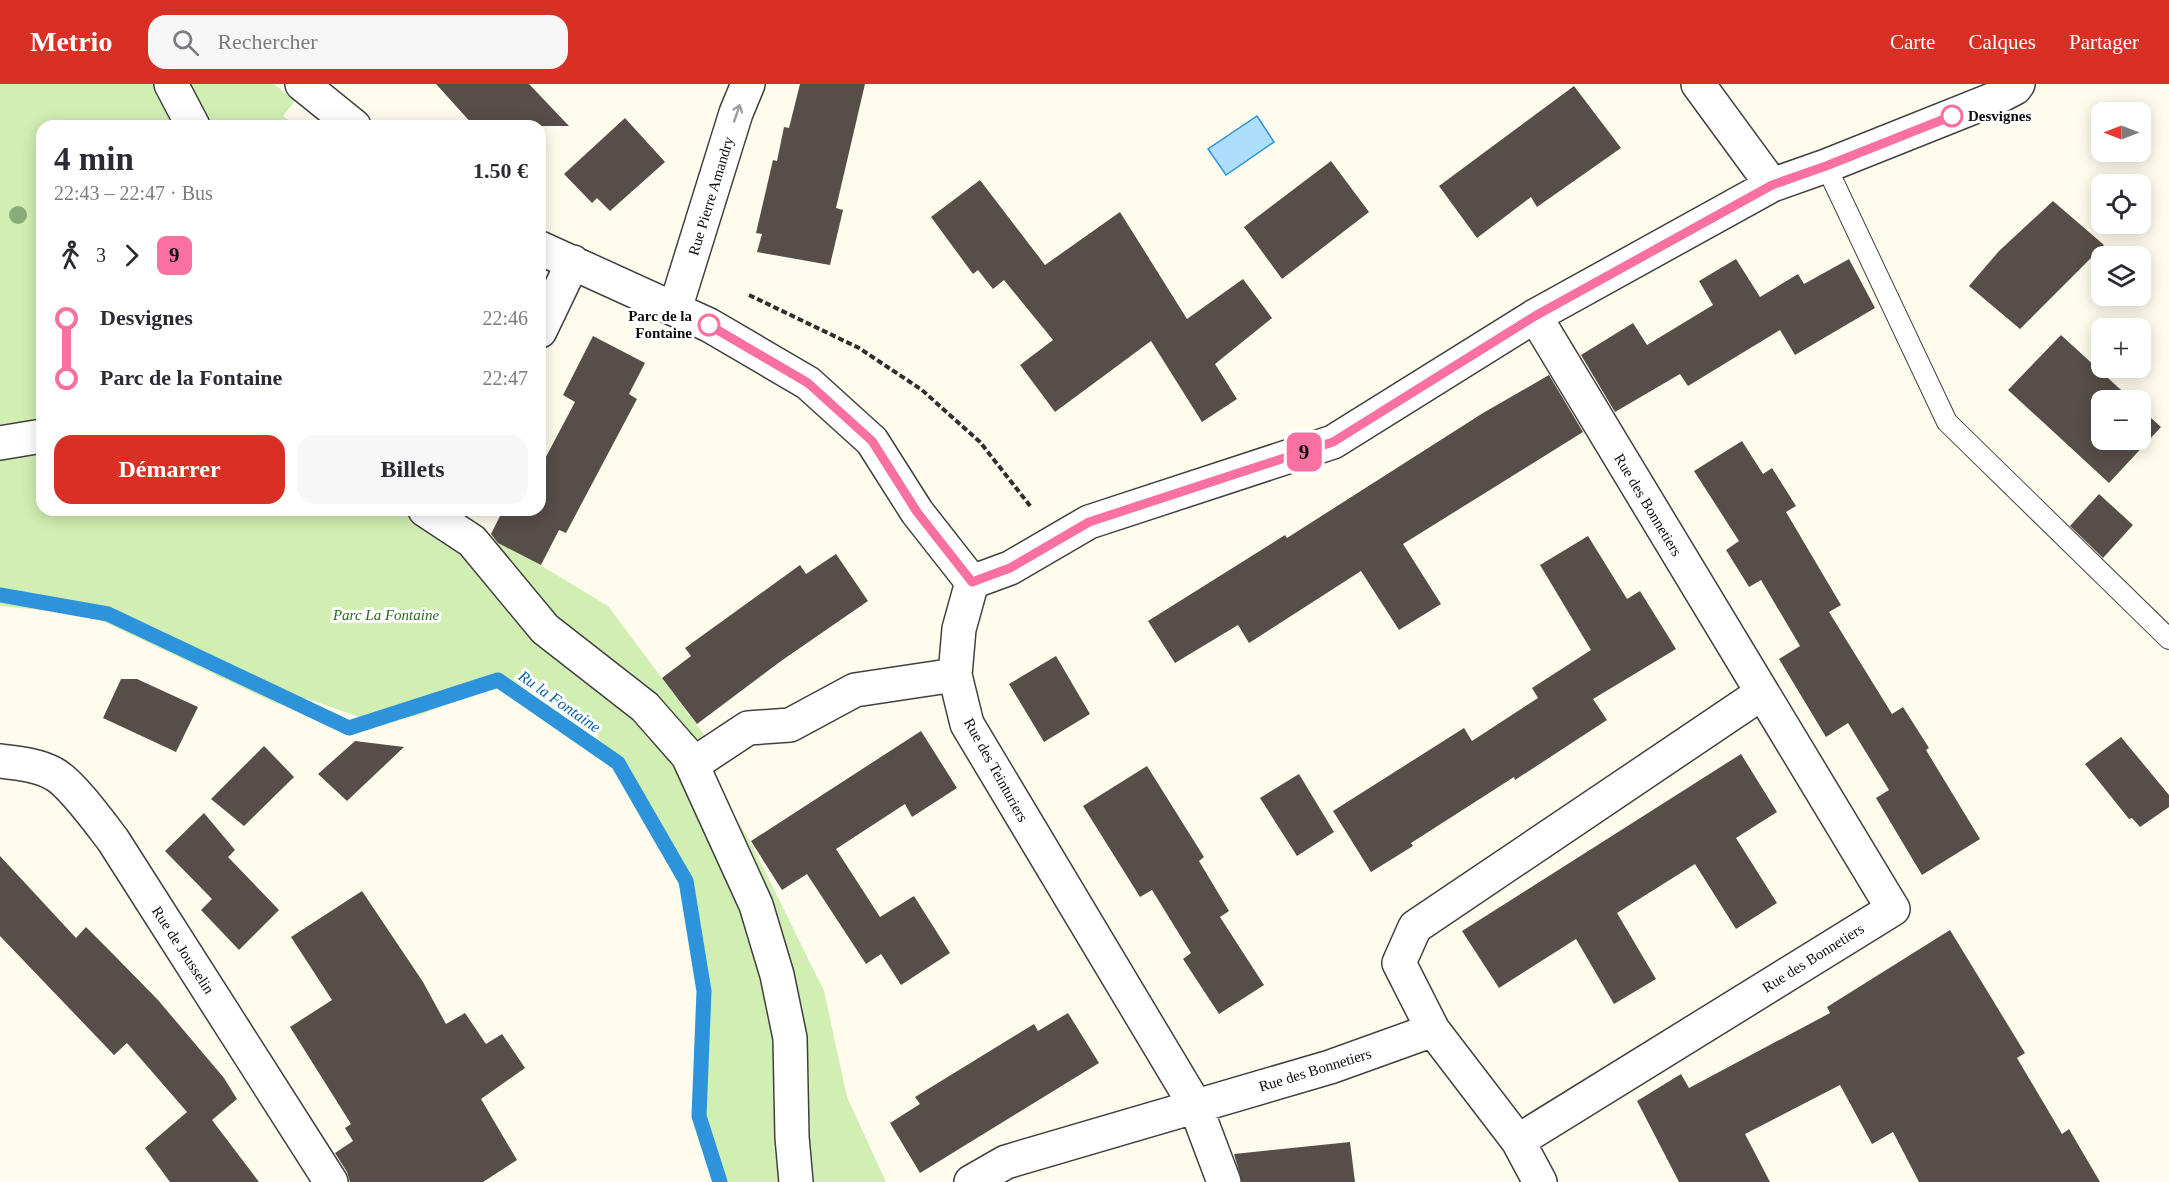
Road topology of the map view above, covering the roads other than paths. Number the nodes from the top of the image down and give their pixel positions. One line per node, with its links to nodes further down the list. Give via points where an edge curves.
1 (171, 84): 6 (street)
2 (302, 84): 7 (street)
3 (748, 84): 12 (street, Rue Pierre Amandry, one-way to 3)
4 (1698, 84): 9 (street)
5 (2018, 84): 8 (street, via 1994,99)
6 (190, 120)
7 (347, 120)
8 (1826, 166): 9 (street); 20 (lane, via 1947,422)
9 (1772, 185): 13 (street)
10 (546, 251): 11 (street)
11 (573, 262): 12 (street); 14 (street)
12 (675, 309): 19 (street, via 808,383 864,433 917,512)
13 (1535, 316): 19 (street, via 1333,442 1089,522 1010,568); 22 (street, Rue des Bonnetiers)
14 (546, 318)
15 (36, 437): 16 (street)
16 (0, 443)
17 (446, 516): 18 (street)
18 (463, 521): 24 (street, via 472,541 545,629 645,707)
19 (972, 582): 21 (street, Rue des Teinturiers, via 959,629)
20 (2169, 639)
21 (955, 675): 24 (street, via 855,690 790,725 748,728); 26 (street, Rue des Teinturiers, via 967,724)
22 (1762, 693): 25 (street, via 1415,927 1399,963); 27 (street, Rue des Bonnetiers, via 1893,909)
23 (0, 761): 28 (street, Rue de Jousselin, via 55,774 106,831)
24 (692, 765): 29 (street, via 756,905 777,975 790,1038)
25 (1433, 1030): 26 (street, Rue des Bonnetiers); 27 (street)
26 (1195, 1106): 30 (street, Rue des Bonnetiers, via 1006,1162); 31 (street, Rue des Teinturiers)
27 (1518, 1141): 32 (street)
28 (331, 1182)
29 (796, 1182)
30 (972, 1182)
31 (1224, 1182)
32 (1540, 1182)

